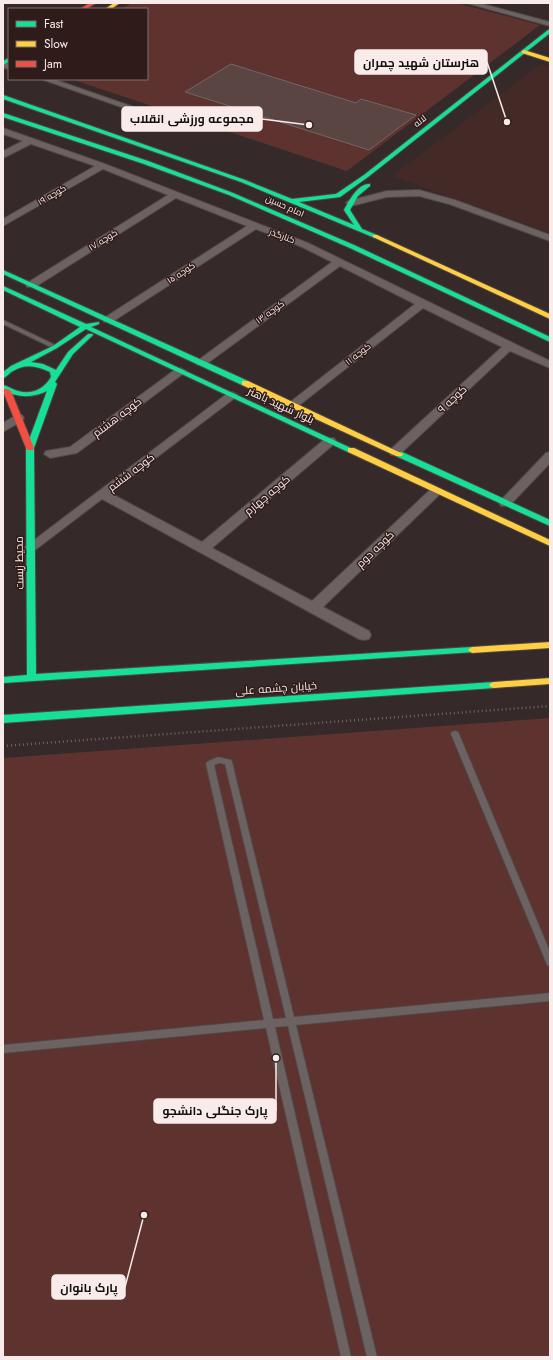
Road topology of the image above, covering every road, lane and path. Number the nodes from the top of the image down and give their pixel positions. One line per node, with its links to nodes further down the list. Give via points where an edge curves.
1 (94, 3): 4 (street)
2 (118, 3): 5 (street)
3 (470, 3): 6 (street)
4 (84, 8)
5 (108, 8)
6 (550, 24)
7 (550, 31): 9 (street, لاله)
8 (550, 40): 9 (street, لاله)
9 (528, 53): 10 (street); 20 (street, لاله); 22 (street, لاله, via 361,191)
10 (550, 60)
11 (48, 80): 13 (street)
12 (3, 98): 21 (street, امام حسین, via 232,177)
13 (147, 113)
14 (3, 115): 37 (street, امام حسین, via 262,206)
15 (3, 131): 16 (street, کنارگذر)
16 (29, 141): 17 (street); 18 (street, کنارگذر)
17 (3, 155)
18 (102, 166): 19 (street, کنارگذر); 23 (street, کوچه ۱۹)
19 (175, 195): 24 (street, کنارگذر); 29 (street, کوچه ۱۷)
20 (338, 196): 21 (street, لاله); 22 (street, via 337,199 340,201)
21 (292, 201): 25 (street, امام حسین)
22 (351, 203): 25 (street, via 347,210); 26 (street, via 387,194 419,193 452,202)
23 (3, 224)
24 (254, 226): 27 (street, کنارگذر, via 305,245); 33 (street, کوچه ۱۵)
25 (361, 231): 32 (street, امام حسین)
26 (550, 238)
27 (339, 262): 31 (street, کنارگذر); 40 (street, کوچه ۱۳)
28 (3, 272): 29 (street, بلوار شهید باهنر)
29 (31, 285): 33 (street, بلوار شهید باهنر)
30 (3, 288): 35 (street, بلوار شهید باهنر)
31 (423, 303): 39 (street, کنارگذر); 49 (street, کوچه ۱۱)
32 (550, 317)
33 (108, 320): 35 (street); 36 (street, محیط زیست); 40 (street, بلوار شهید باهنر)
34 (3, 322): 38 (lane)
35 (86, 326): 36 (street, بلوار شهید باهنر); 38 (street)
36 (95, 331): 44 (street, بلوار شهید باهنر); 46 (street, محیط زیست, via 70,353)
37 (550, 340)
38 (55, 346): 41 (street)
39 (509, 346): 42 (street, کنارگذر); 54 (street, کوچه ۹)
40 (201, 363): 49 (street, بلوار شهید باهنر)
41 (20, 365): 43 (street); 46 (street, via 30,363 44,366 54,372)
42 (550, 365)
43 (7, 366): 45 (street)
44 (180, 371): 48 (street, بلوار شهید باهنر); 55 (street, کوچه هشتم, via 73,450)
45 (3, 376)
46 (54, 381): 47 (street, via 46,390 26,395); 53 (street, محیط زیست)
47 (5, 389): 50 (street, محیط زیست)
48 (232, 395): 52 (street, بلوار شهید باهنر); 58 (street, کوچه ششم)
49 (293, 405): 54 (street, بلوار شهید باهنر)
50 (18, 418): 51 (street); 53 (street, محیط زیست)
51 (3, 428)
52 (330, 441): 57 (street, بلوار شهید باهنر); 63 (street, کوچه چهارم)
53 (30, 448): 62 (street, محیط زیست)
54 (395, 452): 59 (street, بلوار شهید باهنر)
55 (50, 454)
56 (550, 456): 59 (street)
57 (436, 491): 61 (street, بلوار شهید باهنر); 64 (street, کوچه دوم)
58 (102, 494): 62 (street, کوچه ششم); 63 (street)
59 (506, 503): 60 (street, بلوار شهید باهنر)
60 (550, 523)
61 (550, 543)
62 (31, 547): 67 (street, محیط زیست)
63 (203, 548): 64 (street)
64 (313, 608): 65 (street)
65 (364, 635)
66 (550, 645): 67 (street)
67 (32, 677): 68 (street)
68 (3, 680)
69 (550, 681): 71 (street, خیابان چشمه علی)
70 (550, 706): 73 (path)
71 (3, 719)
72 (454, 734): 74 (lane)
73 (3, 746)
74 (550, 962)
75 (550, 997): 76 (lane)
76 (291, 1022): 77 (lane); 77 (lane, via 228,762 218,760 210,764); 80 (lane)
77 (269, 1024): 78 (lane); 79 (lane)
78 (3, 1049)
79 (346, 1357)
80 (372, 1357)

